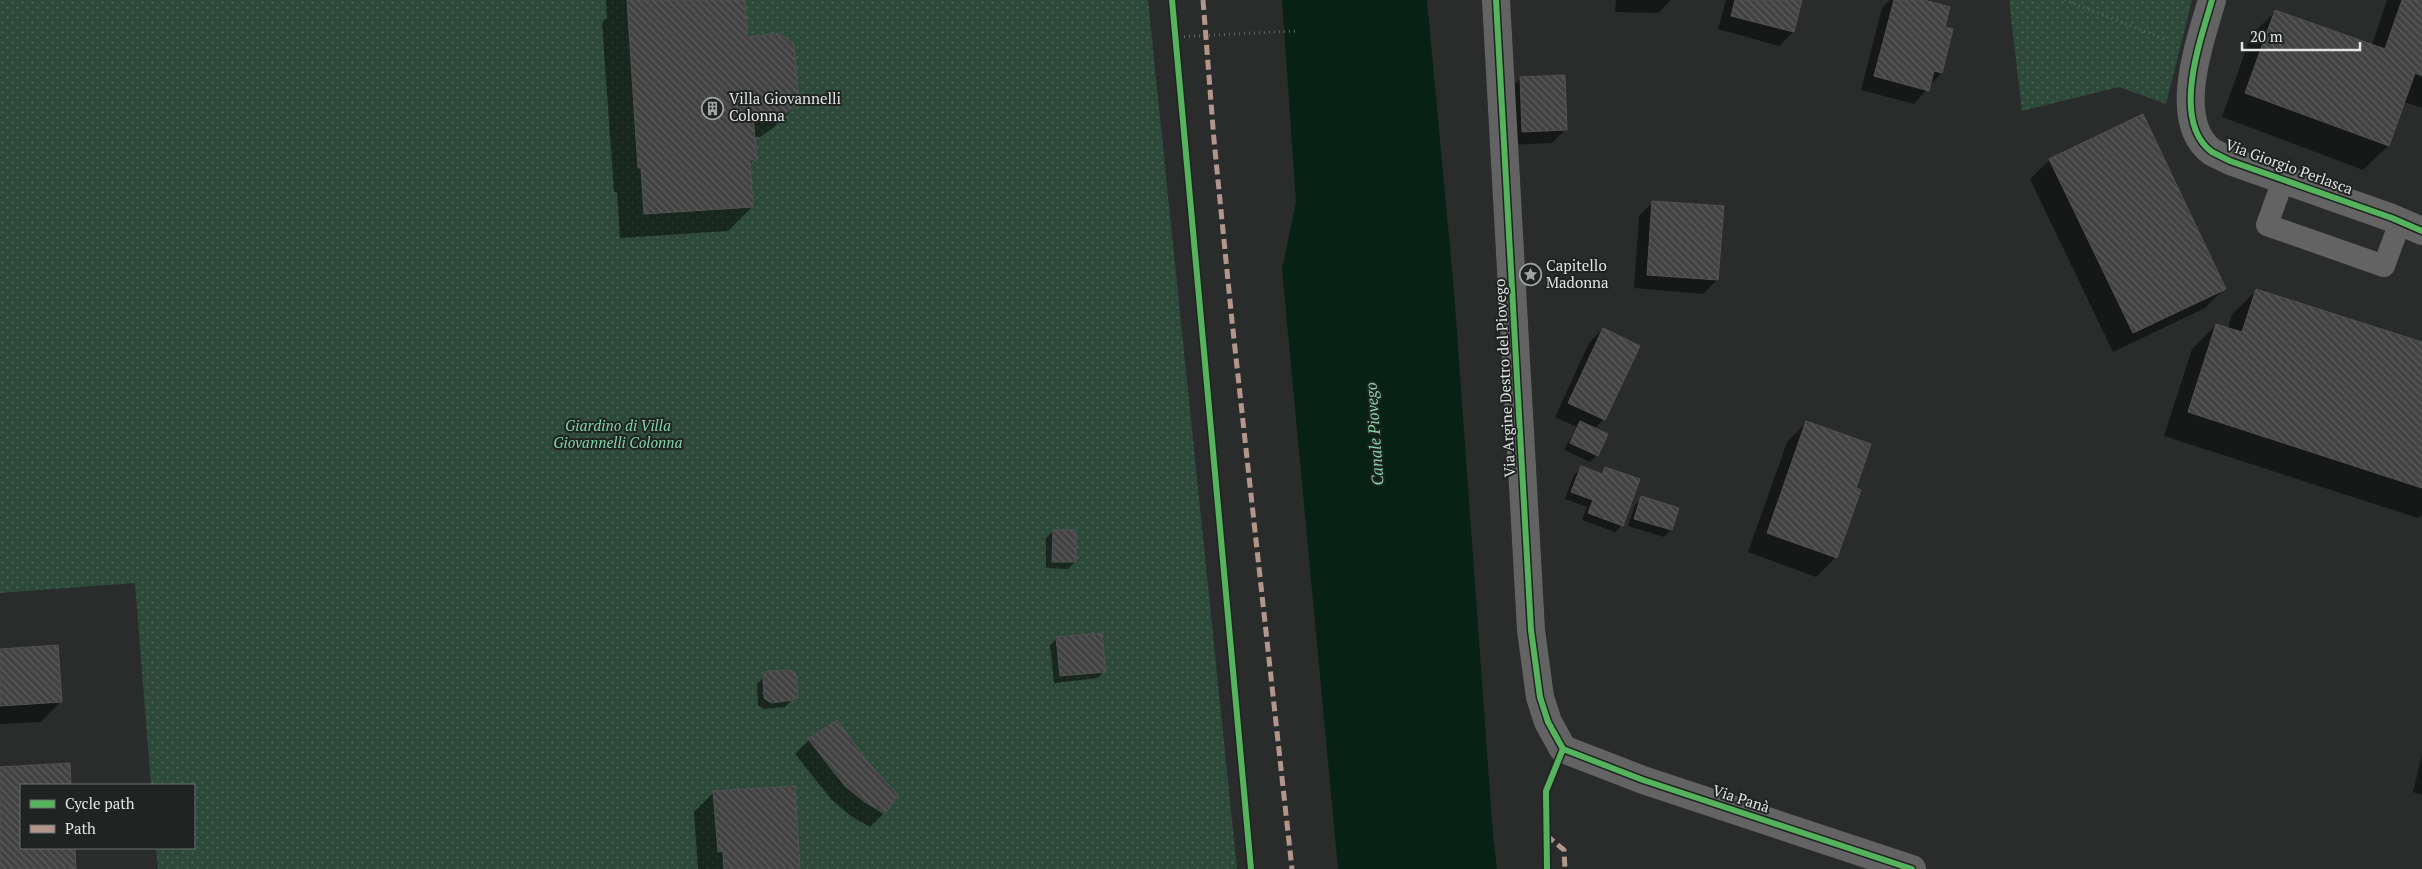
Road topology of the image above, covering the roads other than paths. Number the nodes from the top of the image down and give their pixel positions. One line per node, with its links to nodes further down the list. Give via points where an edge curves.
1 (1496, 0): 5 (street, Via Argine Destro del Piovego, via 1531,630 1540,697 1548,722)
2 (2212, 0): 3 (street, Via Giorgio Perlasca, via 2191,89 2191,110 2198,133 2211,151)
3 (2283, 180): 4 (street, Via Giorgio Perlasca); 4 (lane, via 2267,225 2384,266)
4 (2411, 226)
5 (1563, 750): 6 (street, Via Panà, via 1643,780)
6 (1912, 869)

